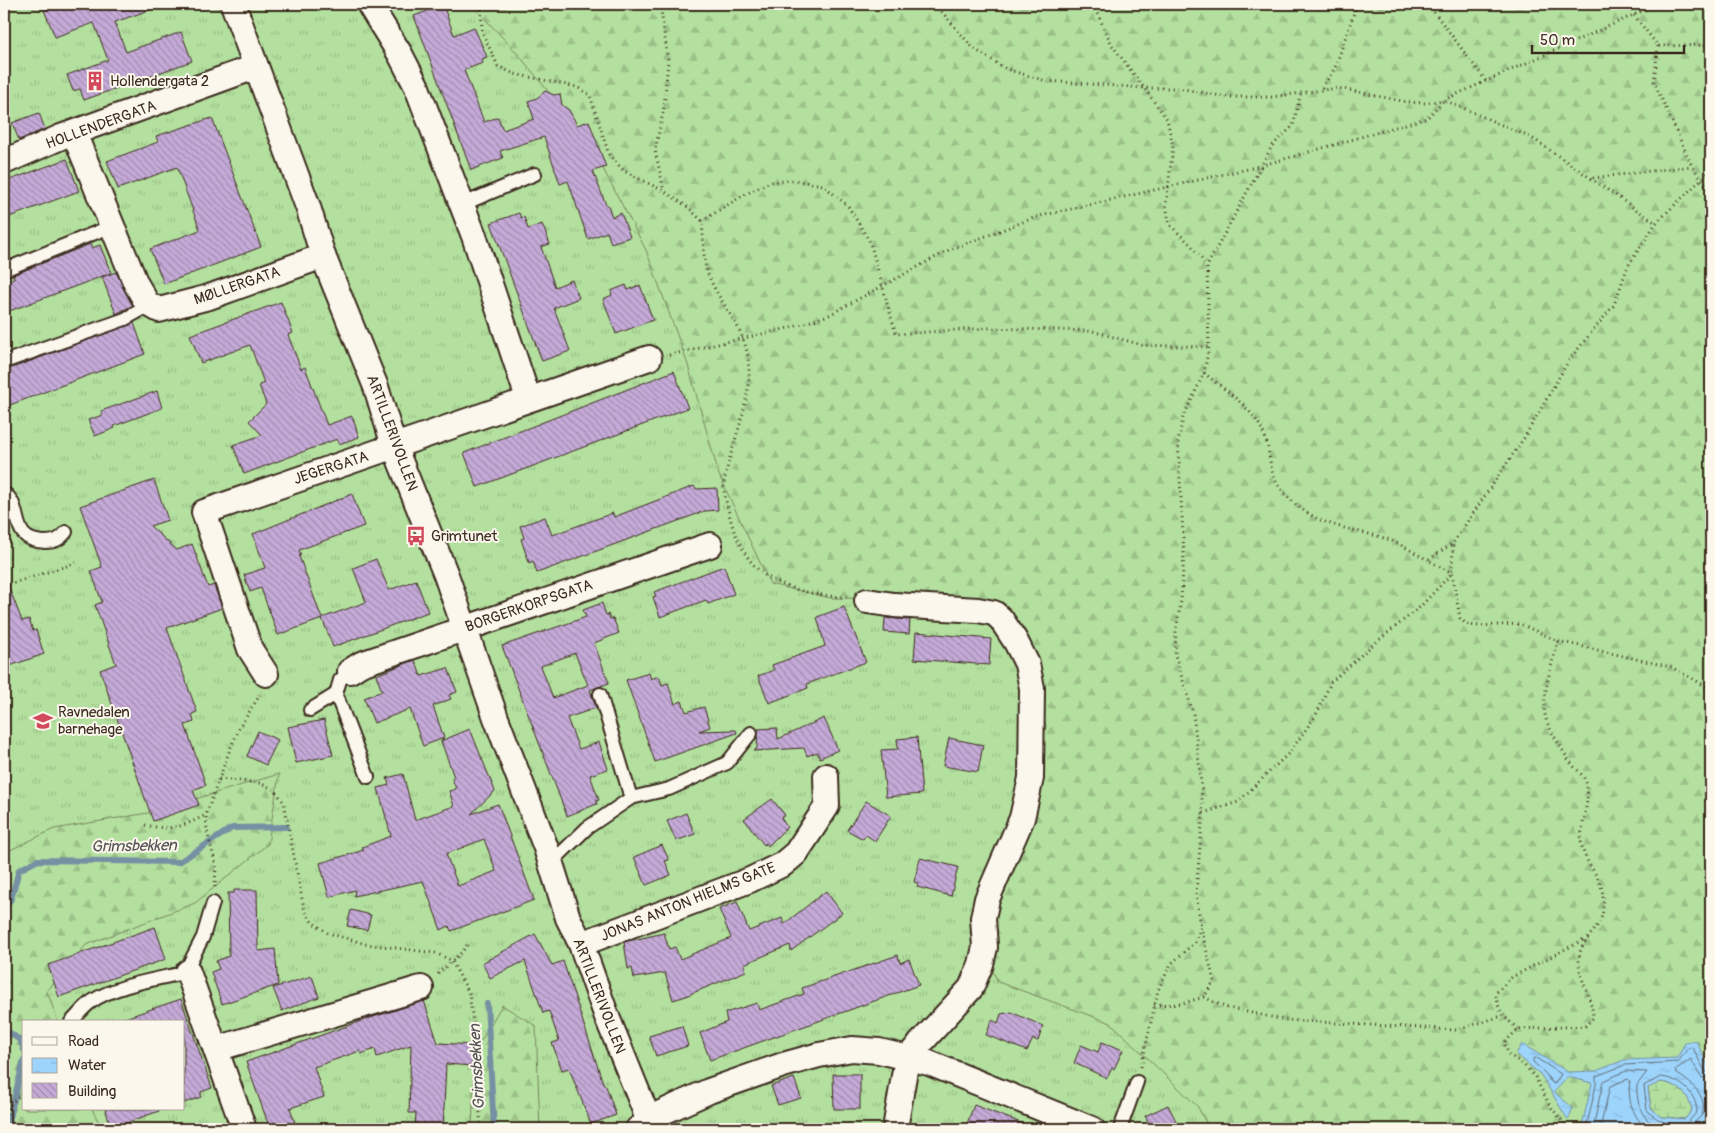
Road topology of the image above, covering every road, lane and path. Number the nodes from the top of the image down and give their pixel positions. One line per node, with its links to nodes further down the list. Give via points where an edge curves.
1 (233, 4): 13 (street, ARTILLERIVOLLEN)
2 (369, 4): 30 (street, via 416,85)
3 (481, 4): 28 (path, via 482,32 498,66 514,74 577,87 590,95 609,155 624,171)
4 (663, 4): 28 (path, via 661,10 668,61 664,108 655,150)
5 (936, 4): 15 (path, via 973,48 1006,69 1046,80)
6 (1096, 4): 15 (path, via 1112,44)
7 (1357, 4): 16 (path, via 1335,68)
8 (1428, 4): 14 (path)
9 (1658, 4): 10 (path)
10 (1634, 15): 12 (path); 14 (path)
11 (1711, 45): 12 (path)
12 (1658, 46): 22 (path, via 1654,82)
13 (255, 67): 19 (street, HOLLENDERGATA); 34 (street, ARTILLERIVOLLEN)
14 (1486, 81): 18 (path)
15 (1146, 88): 17 (path, via 1178,88 1227,97 1271,97); 27 (path, via 1167,119 1173,146)
16 (1322, 89): 17 (path); 18 (path, via 1338,88 1407,102)
17 (1301, 92): 21 (path, via 1292,126 1272,146)
18 (1444, 100): 21 (path, via 1427,118); 25 (path, via 1532,138)
19 (74, 133): 20 (street, HOLLENDERGATA); 33 (street)
20 (4, 162)
21 (1260, 166): 27 (path); 35 (path)
22 (1692, 166): 25 (path); 26 (path)
23 (1711, 170): 26 (path)
24 (535, 174): 30 (lane)
25 (1592, 178): 32 (path)
26 (1702, 180): 29 (path); 32 (path)
27 (1169, 186): 35 (path, via 1166,206 1170,225); 37 (path, via 1036,217 948,250)
28 (664, 191): 31 (path)
29 (1711, 192)
30 (461, 205): 44 (street)
31 (702, 221): 37 (path, via 770,182 794,180 823,185 848,206 870,242); 39 (path, via 707,271 715,291)
32 (1656, 223): 48 (path, via 1628,266 1614,305 1569,360 1524,438)
33 (112, 226): 36 (lane); 38 (street, via 136,284)
34 (323, 256): 38 (street, MØLLERGATA, via 184,304 159,310); 45 (street, ARTILLERIVOLLEN, via 376,387)
35 (1207, 266): 40 (path)
36 (4, 270)
37 (884, 285): 39 (path, via 829,315); 40 (path, via 896,334 988,328 1092,331 1142,345)
38 (150, 305): 42 (lane, via 125,319)
39 (745, 337): 41 (path); 54 (path, via 747,398 724,486 731,522 748,556 762,573 793,588)
40 (1209, 348): 43 (path)
41 (649, 358): 44 (street, JEGERGATA)
42 (4, 362)
43 (1204, 373): 50 (path, via 1254,417 1266,438 1272,475 1282,491 1310,515 1332,526 1389,540); 68 (path, via 1183,418 1178,442 1184,554 1175,655 1193,713)
44 (528, 398): 45 (street, JEGERGATA, via 480,418)
45 (394, 446): 55 (street, ARTILLERIVOLLEN, via 446,576); 58 (street, JEGERGATA, via 204,512 250,649)
46 (4, 493): 47 (lane, via 12,503 20,529 30,540 51,542 62,538)
47 (66, 532)
48 (1453, 543): 50 (path); 52 (path)
49 (710, 545): 55 (street, BORGERKORPSGATA)
50 (1428, 560): 52 (path)
51 (76, 563): 53 (path)
52 (1452, 573): 56 (path, via 1460,618 1466,624 1520,624); 68 (path, via 1420,607 1332,682 1316,715 1295,745 1264,777 1238,802)
53 (4, 586)
54 (867, 601): 86 (street, via 994,613 1016,642 1027,664 1032,688 1031,778 1022,818 987,899 981,964 971,988)
55 (463, 628): 57 (street, BORGERKORPSGATA, via 361,664); 71 (street, ARTILLERIVOLLEN)
56 (1558, 641): 59 (path, via 1671,667); 74 (path, via 1544,703 1546,719 1587,786 1582,846 1600,879 1603,894 1603,913 1595,930)
57 (350, 671): 60 (lane, via 340,680)
58 (266, 674): 66 (path, via 262,692 241,725)
59 (1711, 689)
60 (336, 694): 62 (lane); 65 (lane)
61 (600, 694): 67 (lane)
62 (310, 710)
63 (751, 732): 67 (lane, via 727,763 669,789)
64 (826, 776): 76 (street, JONAS ANTON HIELMS GATE, via 827,806 796,853 783,864 750,880)
65 (368, 777)
66 (219, 779): 69 (path); 77 (path, via 260,783 275,790 284,803 304,911 312,922 346,940 435,953)
67 (631, 798): 71 (lane, via 587,828)
68 (1203, 813): 73 (path, via 1196,893)
69 (206, 815): 70 (path, via 180,828); 72 (path, via 216,874)
70 (145, 825)
71 (551, 863): 76 (street, ARTILLERIVOLLEN, via 568,918)
72 (213, 903): 78 (lane)
73 (1201, 927): 80 (path, via 1214,981); 81 (path, via 1195,942 1171,964)
74 (1586, 938): 82 (path, via 1512,978 1496,993); 84 (path, via 1579,960 1582,978 1594,1007 1594,1018 1585,1026)
75 (468, 943): 77 (path, via 462,954)
76 (580, 944): 90 (street, ARTILLERIVOLLEN, via 644,1108)
77 (451, 960): 79 (path); 92 (path, via 469,993)
78 (188, 972): 83 (lane, via 97,998); 85 (street)
79 (421, 988): 85 (street)
80 (1204, 997): 81 (path, via 1180,1004); 82 (path, via 1224,1007 1285,1020 1456,1030)
81 (1154, 1005): 87 (path)
82 (1502, 1016): 84 (path)
83 (73, 1020)
84 (1518, 1029): 96 (path, via 1504,1043 1505,1049 1535,1076 1550,1106)
85 (216, 1049): 91 (street)
86 (907, 1058): 90 (street, via 852,1049 819,1055 687,1101 661,1113); 93 (street); 94 (street, via 929,1063)
87 (1137, 1082): 95 (lane)
88 (22, 1093): 89 (path)
89 (4, 1118)
90 (645, 1128)
91 (244, 1129)
92 (481, 1129)
93 (895, 1129)
94 (1092, 1129)
95 (1120, 1129)
96 (1569, 1129)

